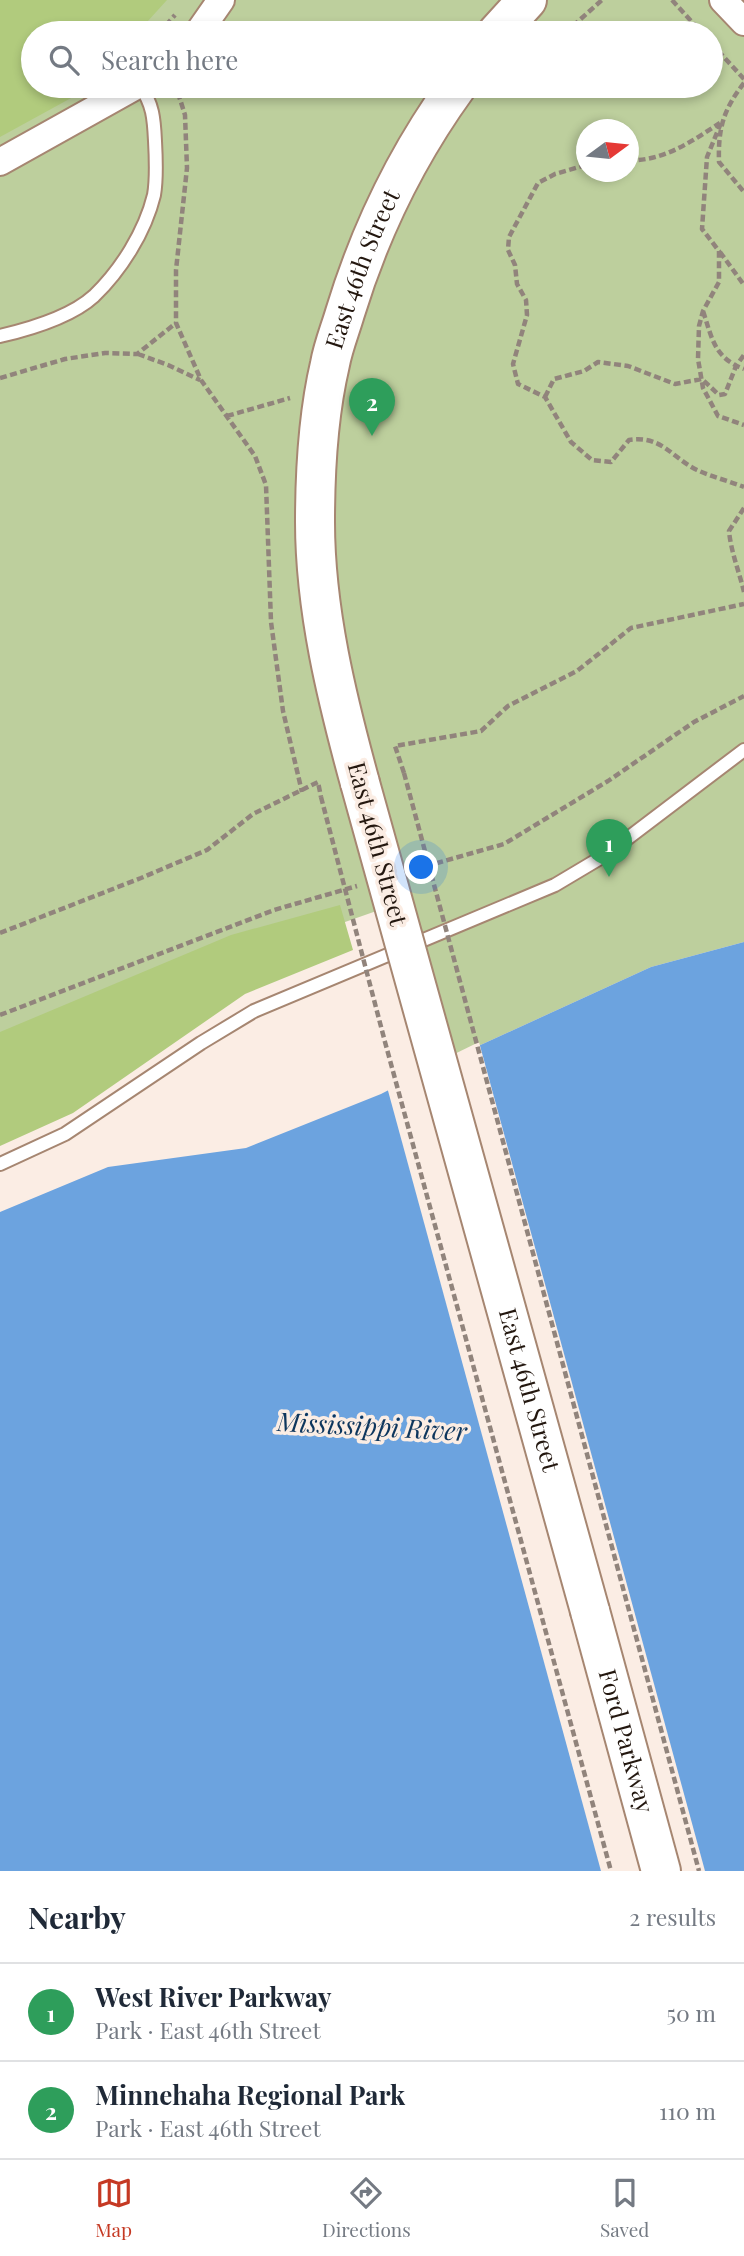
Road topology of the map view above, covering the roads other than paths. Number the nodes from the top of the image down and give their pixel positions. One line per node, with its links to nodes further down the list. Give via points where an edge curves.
1 (221, 0): 4 (street)
2 (527, 0): 5 (main road)
3 (723, 0): 6 (street)
4 (206, 21)
5 (508, 21)
6 (744, 22)
7 (116, 98): 10 (street)
8 (148, 98): 11 (lane, via 156,163 154,195 139,237 92,297 31,328)
9 (449, 98): 14 (main road, East 46th Street, bridge, via 385,207 359,269 330,364 317,458 320,597 360,783)
10 (0, 162)
11 (0, 335)
12 (744, 750): 13 (lane, via 573,875 254,1011 65,1134)
13 (0, 1164)
14 (590, 1611): 15 (main road, Ford Parkway)
15 (661, 1871)

